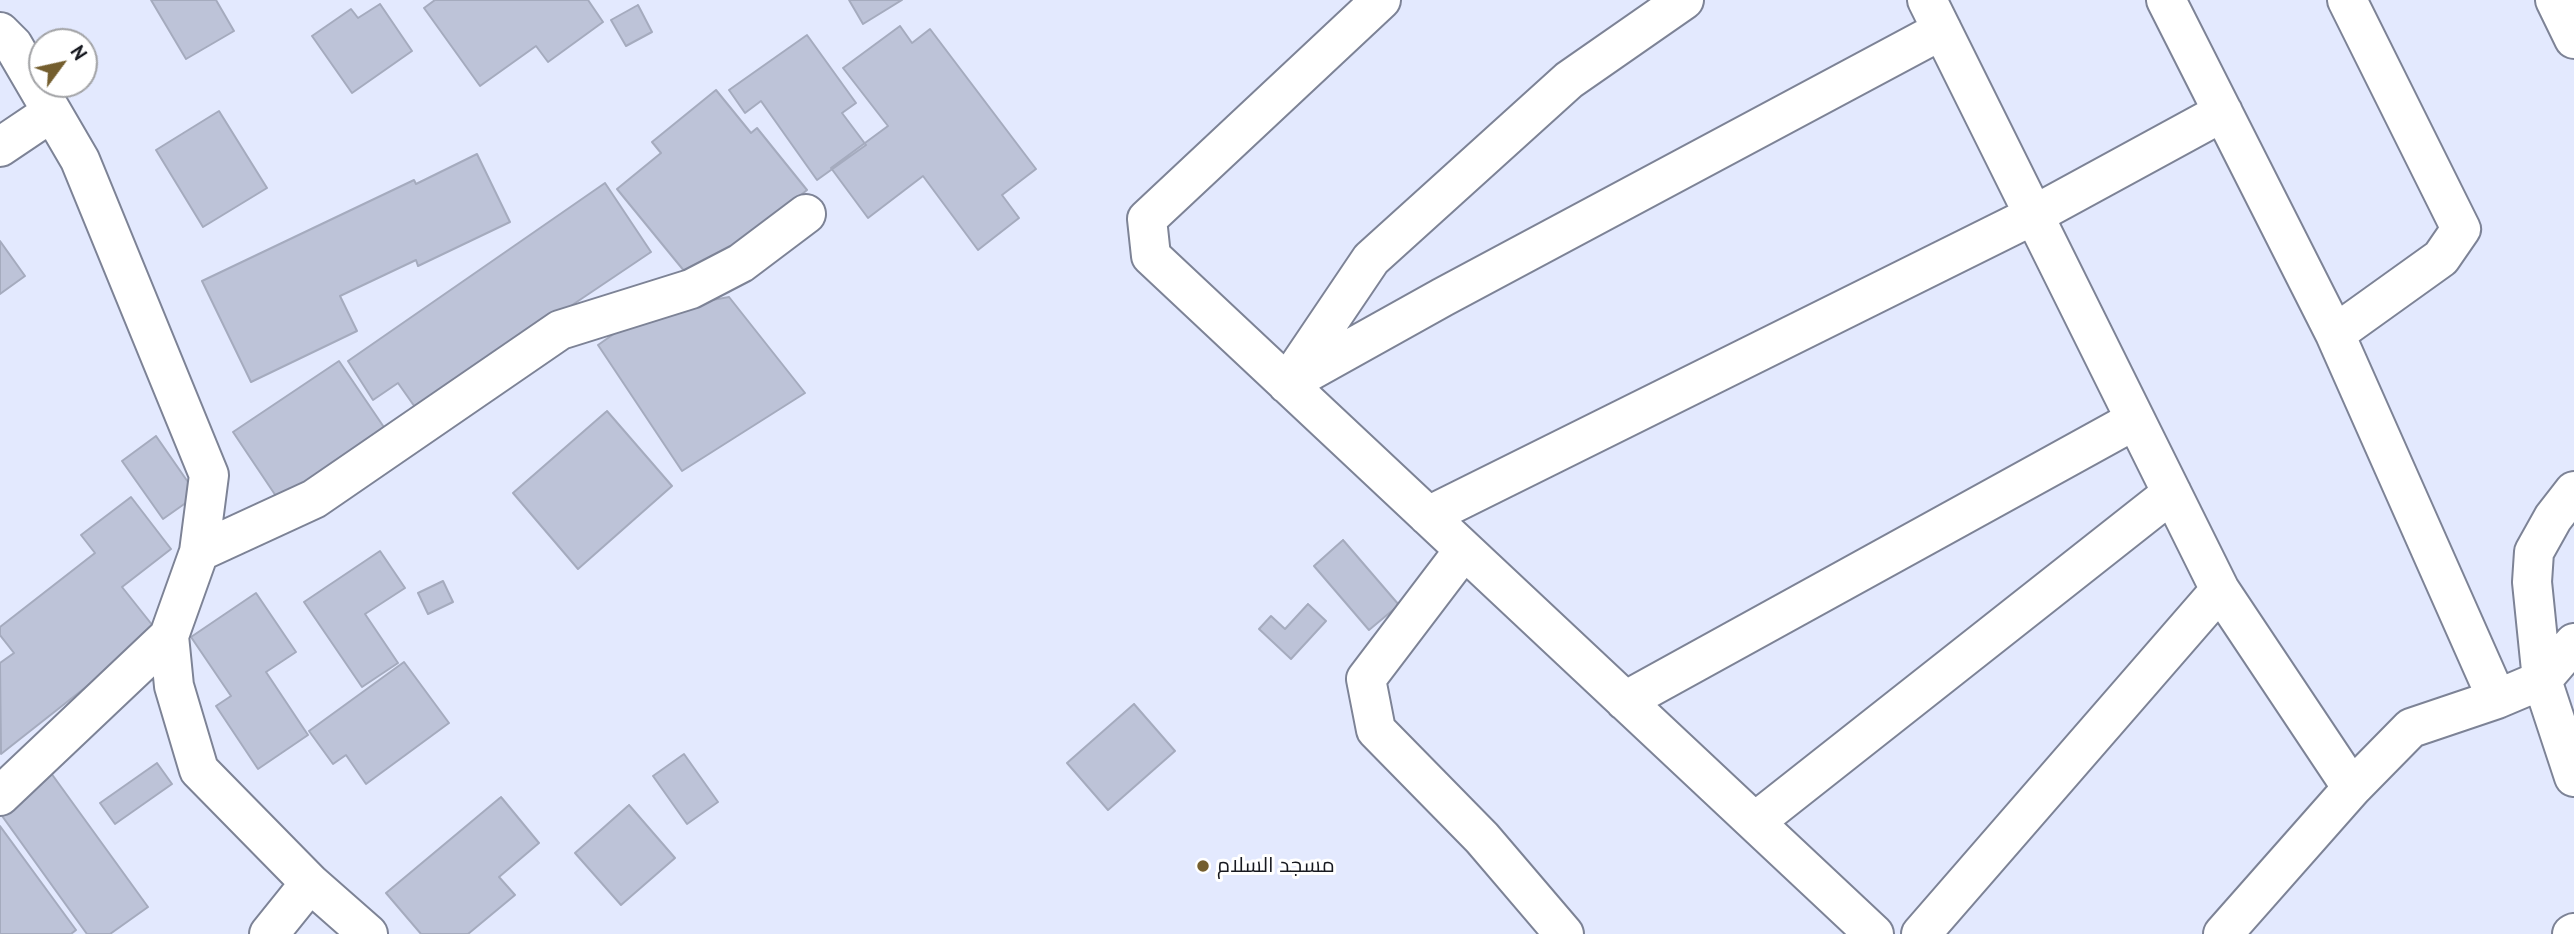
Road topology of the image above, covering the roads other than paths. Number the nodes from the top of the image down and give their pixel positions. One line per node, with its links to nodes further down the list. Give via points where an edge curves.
1 (1381, 0): 15 (street, via 1147,219 1151,256)
2 (1684, 0): 15 (street, via 1569,80 1371,259)
3 (2166, 0): 10 (street)
4 (2347, 0): 14 (street, via 2461,229 2441,258)
5 (2555, 0): 8 (street)
6 (1935, 15): 13 (street); 15 (street)
7 (0, 32): 9 (street)
8 (2574, 39)
9 (52, 112): 11 (street); 21 (street, via 80,160 209,475)
10 (2223, 112): 13 (street); 14 (street)
11 (0, 147)
12 (806, 214): 21 (street, via 741,263 691,289 560,330 314,499)
13 (2034, 215): 16 (street); 19 (street)
14 (2335, 334): 26 (street)
15 (1287, 384): 19 (street)
16 (2135, 420): 18 (street); 27 (street)
17 (2574, 491): 25 (street, via 2534,552 2532,582)
18 (2172, 493): 22 (street); 31 (street)
19 (1428, 516): 20 (street)
20 (1464, 550): 27 (street); 35 (street, via 1366,679 1376,730 1482,838)
21 (200, 552): 23 (street)
22 (2220, 590): 29 (street); 37 (street)
23 (169, 636): 30 (street); 32 (street, via 174,686 199,769)
24 (2574, 643): 25 (street)
25 (2542, 680): 26 (street); 28 (street)
26 (2497, 699): 29 (street, via 2411,728)
27 (1625, 701): 31 (street)
28 (2574, 776)
29 (2352, 788): 38 (street)
30 (0, 796)
31 (1755, 822): 36 (street)
32 (310, 883): 33 (street); 34 (street)
33 (269, 934)
34 (368, 934)
35 (1564, 934)
36 (1874, 934)
37 (1921, 934)
38 (2222, 934)

